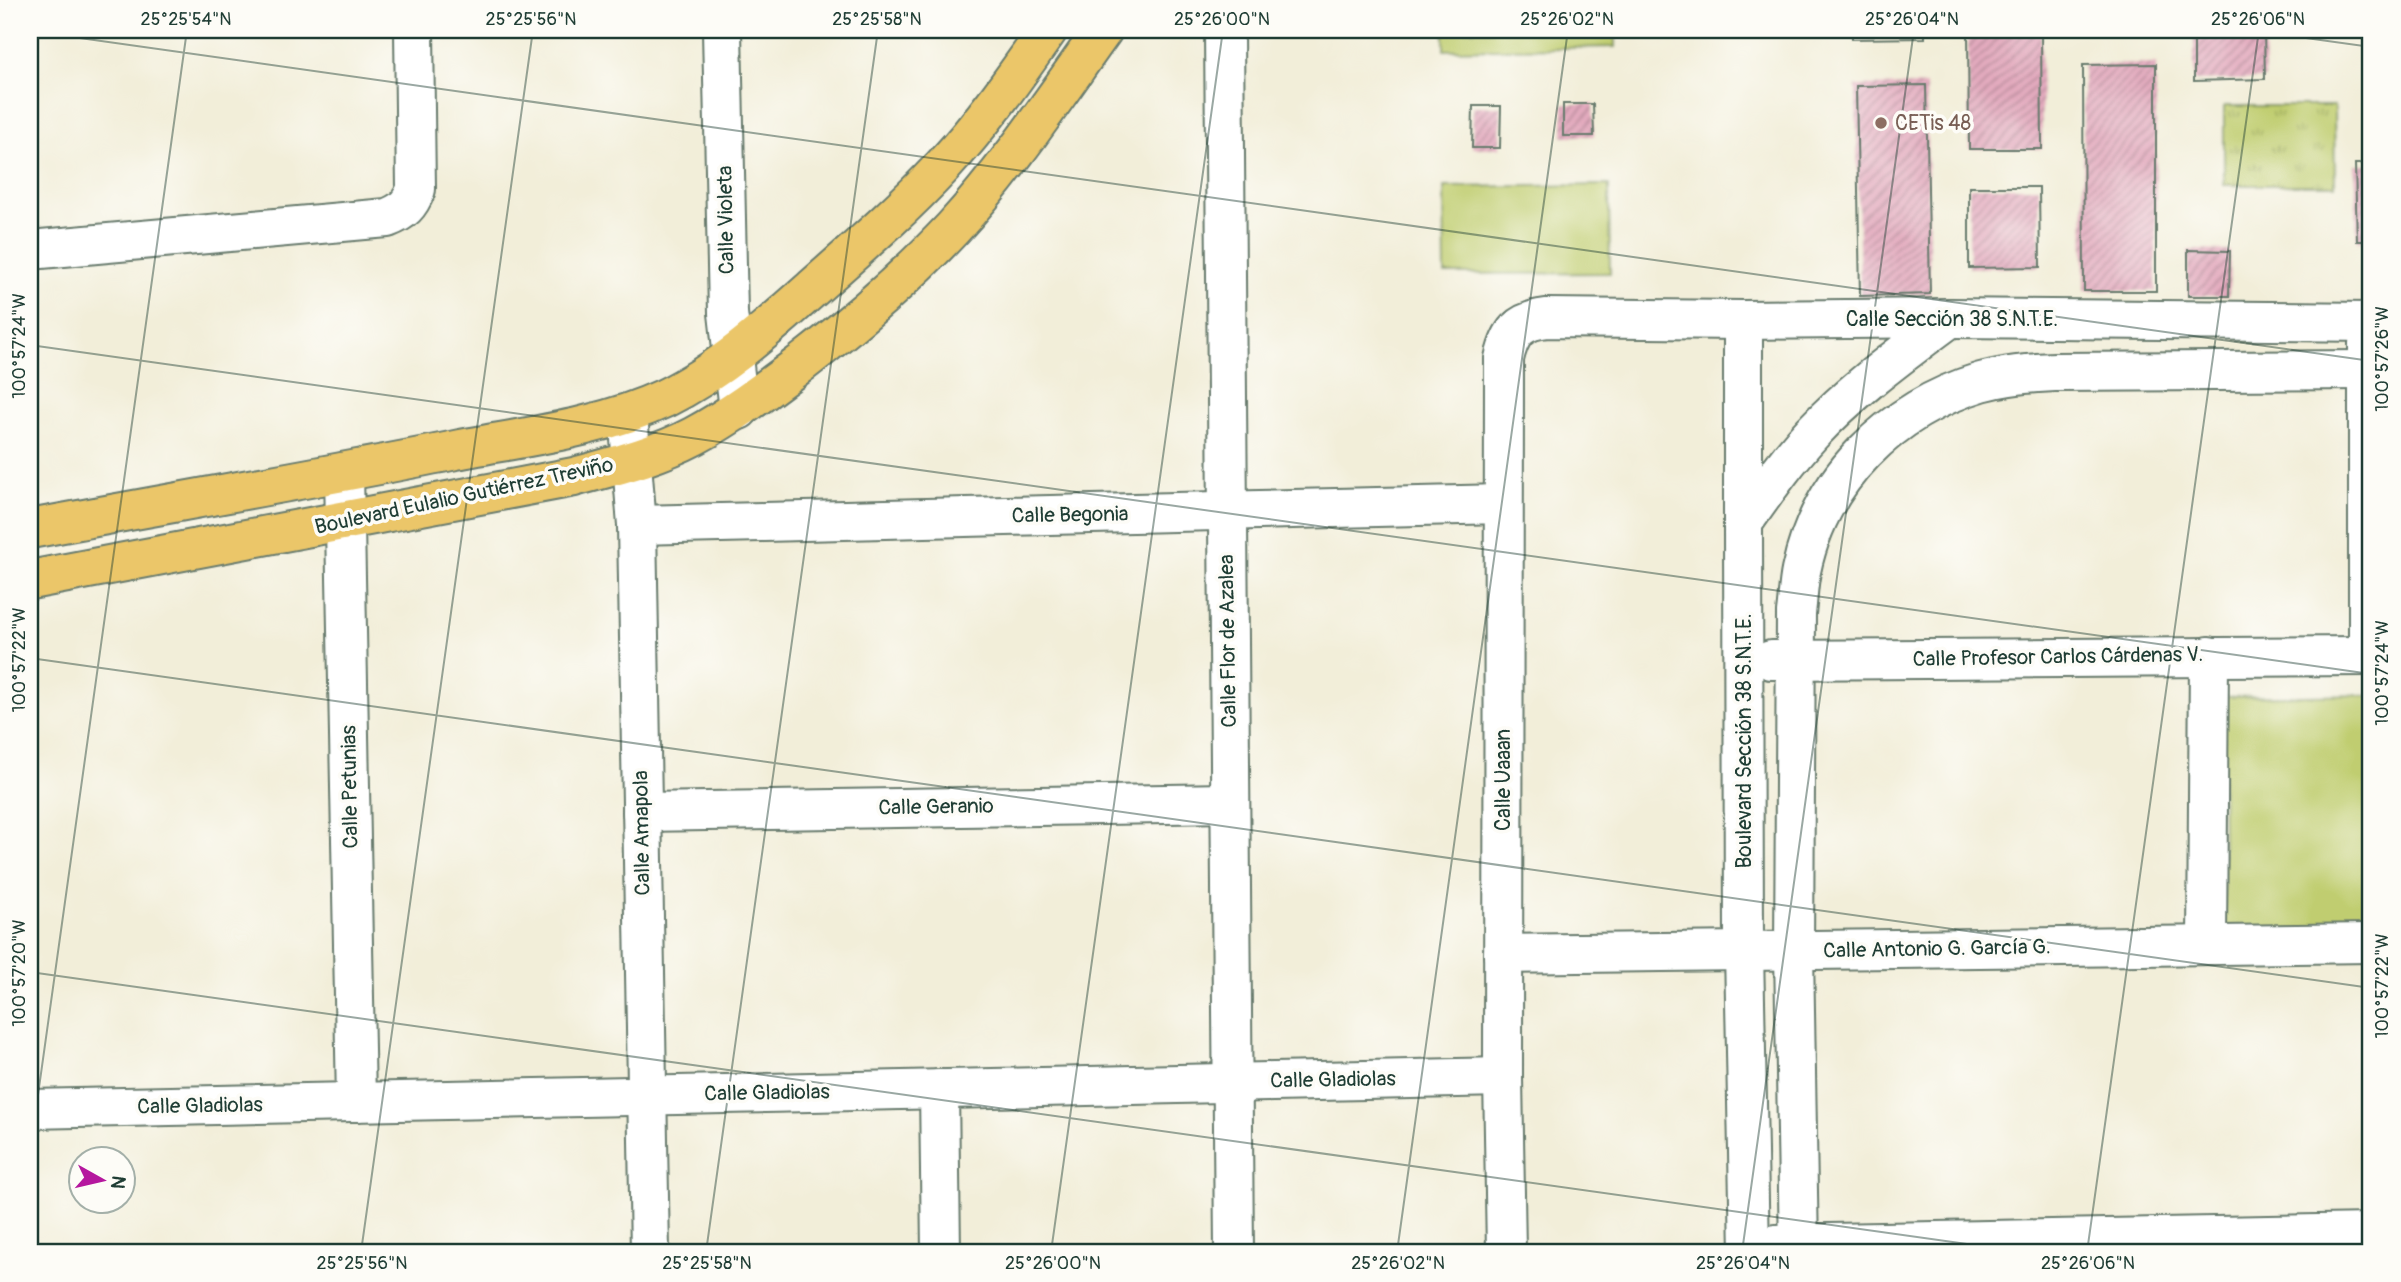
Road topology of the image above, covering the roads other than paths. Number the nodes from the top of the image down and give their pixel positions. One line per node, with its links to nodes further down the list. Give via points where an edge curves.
1 (414, 30): 6 (street, via 416,189 401,212 387,218)
2 (722, 30): 11 (street, Calle Violeta)
3 (1048, 30): 11 (main road, via 994,107 943,167)
4 (1103, 30): 13 (main road, Boulevard Eulalio Gutiérrez Treviño, via 998,174 953,227 833,339)
5 (1224, 30): 18 (street, Calle Flor de Azalea)
6 (30, 250)
7 (1950, 318): 9 (street, Calle Sección 38 S.N.T.E.); 10 (street, Calle Sección 38 S.N.T.E.); 20 (street, via 1851,395 1812,433)
8 (1533, 320): 9 (street, Calle Sección 38 S.N.T.E.); 17 (street, Calle Uaaan, via 1518,327 1508,340 1504,359)
9 (1743, 320): 20 (street, Boulevard Sección 38 S.N.T.E.)
10 (2369, 322): 12 (street)
11 (731, 357): 13 (street, Calle Violeta); 14 (main road, via 666,397)
12 (2369, 370): 25 (street); 26 (street, via 2018,374 1953,392 1920,408 1856,459 1829,496 1801,571)
13 (740, 410): 15 (main road, Boulevard Eulalio Gutiérrez Treviño, via 692,437)
14 (628, 414): 15 (street, Calle Amapola); 16 (main road)
15 (632, 461): 19 (main road, Boulevard Eulalio Gutiérrez Treviño, via 573,477); 21 (street, Calle Amapola)
16 (344, 472): 19 (street, Calle Petunias); 22 (main road)
17 (1503, 504): 18 (street, Calle Begonia); 34 (street, Calle Uaaan)
18 (1226, 511): 21 (street, Calle Begonia); 28 (street, Calle Flor de Azalea)
19 (344, 521): 23 (main road, Boulevard Eulalio Gutiérrez Treviño); 39 (street, Calle Petunias)
20 (1743, 523): 27 (street, Boulevard Sección 38 S.N.T.E.)
21 (637, 526): 29 (street, Calle Amapola)
22 (30, 529)
23 (30, 580)
24 (2209, 656): 25 (street, Calle Profesor Carlos Cárdenas V.); 26 (street, Calle Profesor Carlos Cárdenas V.); 31 (street)
25 (2370, 656)
26 (1795, 659): 27 (street, Calle Profesor Carlos Cárdenas V.); 33 (street)
27 (1744, 660): 32 (street, Boulevard Sección 38 S.N.T.E.)
28 (1229, 803): 29 (street, Calle Geranio); 36 (street, Calle Flor de Azalea)
29 (642, 812): 38 (street, Calle Amapola)
30 (2371, 943): 31 (street, Calle Antonio G. García G.)
31 (2207, 945): 33 (street, Calle Antonio G. García G.)
32 (1744, 951): 33 (street, Calle Antonio G. García G.); 34 (street, Calle Antonio G. García G.); 42 (street, Boulevard Sección 38 S.N.T.E.)
33 (1794, 951): 43 (street)
34 (1503, 954): 35 (street, Calle Uaaan)
35 (1503, 1077): 36 (street, Calle Gladiolas); 47 (street, Calle Uaaan)
36 (1232, 1083): 37 (street, Calle Gladiolas); 46 (street, Calle Flor de Azalea)
37 (939, 1089): 38 (street, Calle Gladiolas); 45 (street)
38 (647, 1096): 39 (street, Calle Gladiolas); 44 (street, Calle Amapola)
39 (356, 1102): 40 (street, Calle Gladiolas)
40 (30, 1110)
41 (2371, 1233): 43 (street)
42 (1750, 1248): 43 (street)
43 (1799, 1248)
44 (650, 1252)
45 (941, 1252)
46 (1234, 1252)
47 (1506, 1252)

